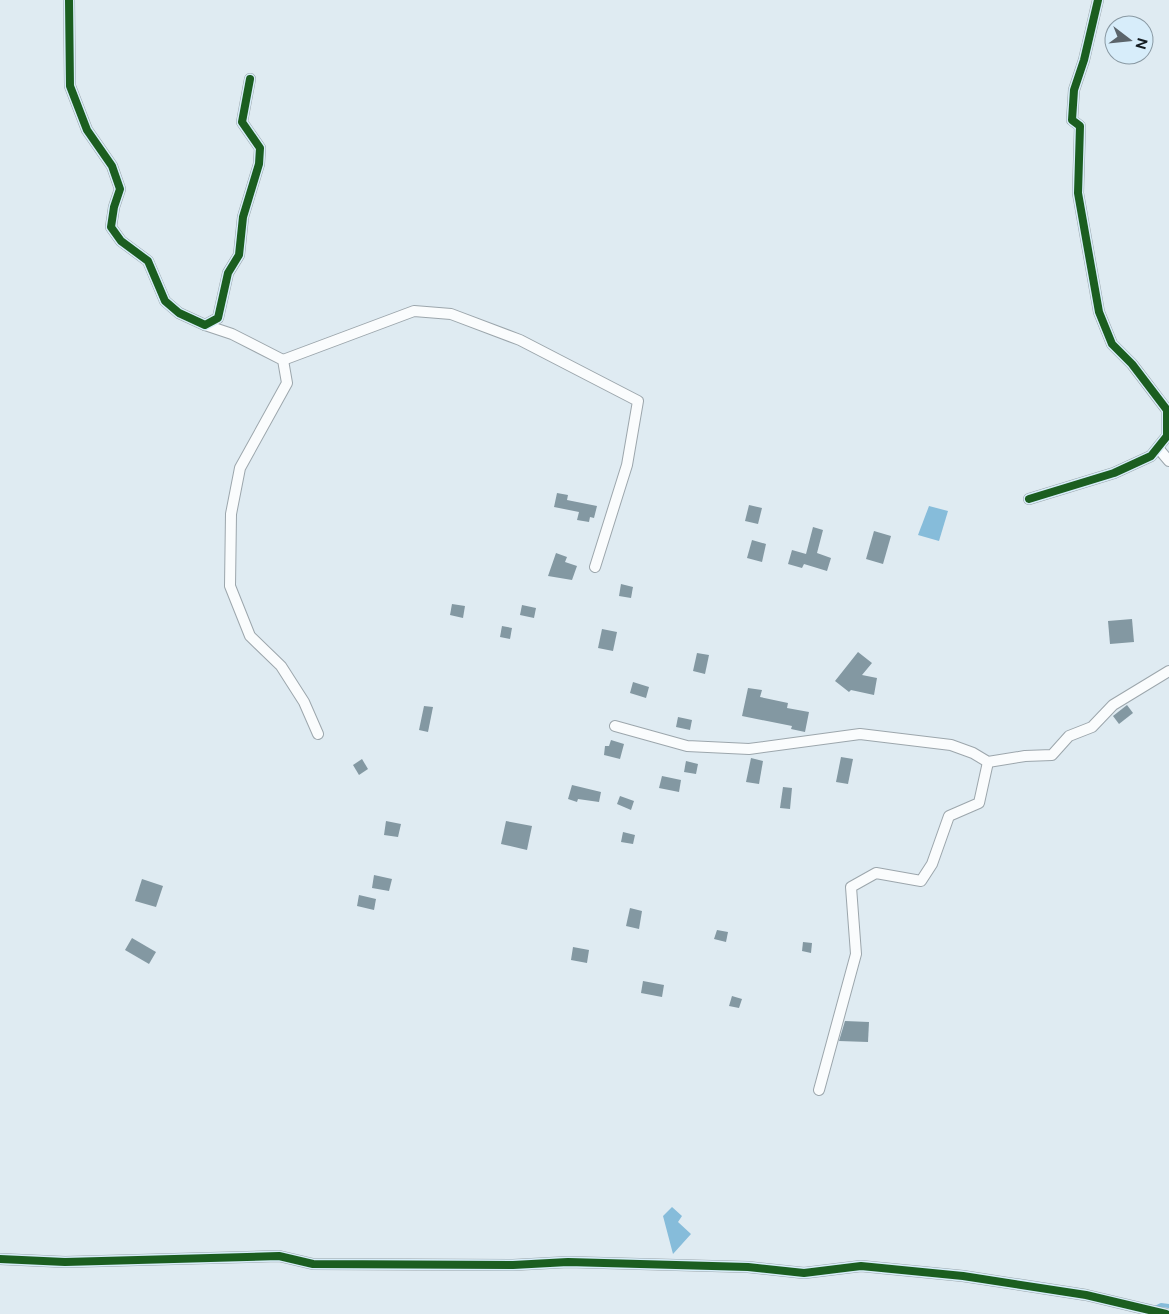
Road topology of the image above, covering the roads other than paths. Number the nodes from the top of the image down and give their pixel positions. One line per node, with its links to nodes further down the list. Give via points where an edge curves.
1 (69, 0): 4 (street, via 70,86 87,130 112,166 120,190 111,227 122,241 148,261 165,301 179,314)
2 (1098, 0): 6 (street, via 1074,90 1072,120 1080,126 1078,193 1102,320 1112,344 1132,364 1167,410 1167,436)
3 (250, 79): 4 (street, via 242,122 260,148 259,164 243,217 239,255 228,273 218,318)
4 (204, 325): 5 (street, via 232,334)
5 (283, 360): 9 (street, via 414,311 451,314 520,340 638,401 627,465); 12 (street, via 287,383 240,468 231,514 230,586 250,636 281,666 304,702)
6 (1158, 448): 7 (street); 8 (street, via 1152,456 1114,473)
7 (1169, 461)
8 (1029, 499)
9 (596, 567)
10 (1169, 671): 13 (street, via 1113,706 1092,728 1069,736 1052,756 1025,756)
11 (615, 726): 13 (street, via 687,746 749,749 860,734 951,745)
12 (318, 734)
13 (988, 762): 14 (street, via 979,803 949,816 936,856 921,881 876,873 851,887 856,954)
14 (819, 1090)
15 (0, 1259): 16 (street, via 65,1262 279,1256 313,1264 513,1265 568,1262 748,1267 804,1273 861,1266 964,1276 1086,1295)
16 (1166, 1314)

